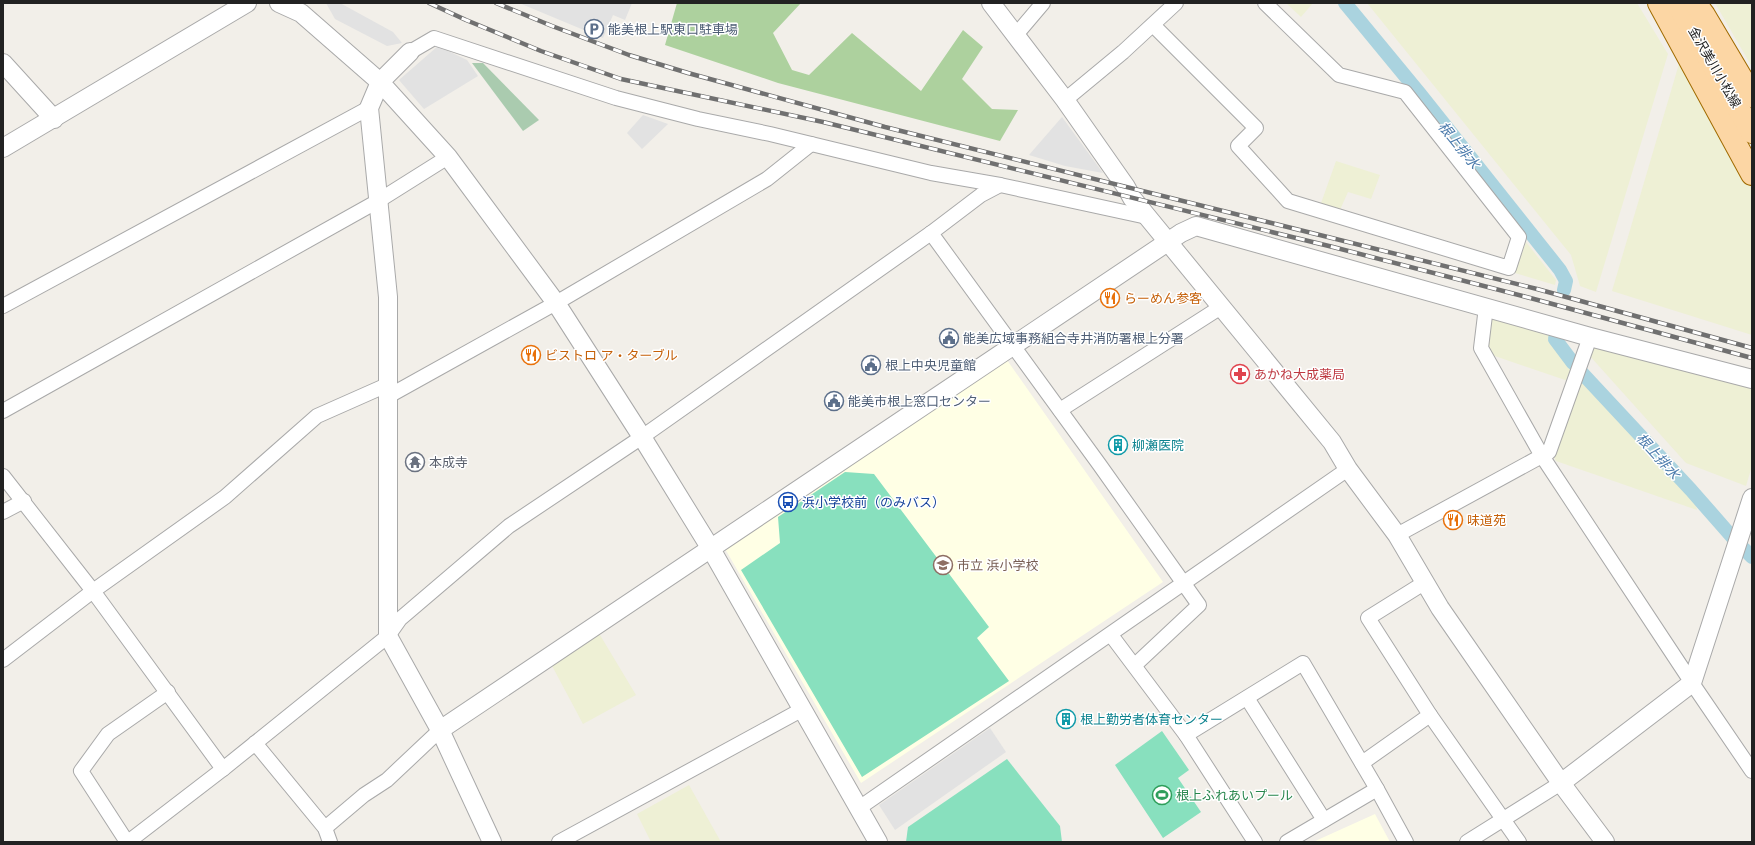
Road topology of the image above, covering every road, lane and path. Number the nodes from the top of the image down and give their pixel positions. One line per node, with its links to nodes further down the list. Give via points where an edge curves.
1 (247, 3): 18 (street)
2 (278, 3): 14 (street, via 301,14)
3 (991, 3): 11 (street)
4 (1043, 3): 11 (street)
5 (1176, 3): 10 (street)
6 (1265, 3): 10 (street, via 1339,75 1405,92 1519,237 1509,268 1288,201 1238,146 1256,128)
7 (1659, 3): 23 (main road)
8 (1677, 3): 19 (main road, 金沢美川小松線)
9 (1695, 3): 15 (main road)
10 (1153, 25): 16 (street)
11 (1015, 36): 16 (street)
12 (410, 52): 14 (street); 20 (street, via 434,38 616,98)
13 (3, 63): 18 (street)
14 (380, 82): 17 (street); 22 (street)
15 (1752, 96)
16 (1065, 100): 26 (street)
17 (369, 108): 25 (street); 30 (street)
18 (54, 118): 21 (street)
19 (1752, 132)
20 (811, 144): 24 (street); 29 (street, via 767,179)
21 (3, 148)
22 (448, 157): 25 (street); 29 (street)
23 (1752, 174)
24 (1000, 185): 26 (street); 27 (street, via 981,195)
25 (378, 201): 36 (street, via 388,296); 38 (street)
26 (1147, 217): 28 (street)
27 (931, 233): 34 (street); 39 (street)
28 (1168, 242): 31 (street); 32 (street, via 1196,226); 34 (street)
29 (556, 304): 36 (street); 39 (street)
30 (3, 306)
31 (1220, 307): 37 (street); 41 (street, via 1332,442)
32 (1486, 307): 33 (street); 40 (street, via 1481,348)
33 (1590, 337): 35 (street); 40 (street, via 1549,452)
34 (1012, 345): 37 (street); 47 (street)
35 (1752, 379)
36 (387, 391): 50 (street, via 317,416 225,497); 52 (street)
37 (1060, 410): 49 (street)
38 (3, 411)
39 (642, 437): 47 (street); 52 (street, via 508,526 400,619)
40 (1542, 456): 46 (street); 55 (street)
41 (1348, 469): 46 (street); 49 (street)
42 (3, 476): 44 (street)
43 (1752, 498): 55 (street)
44 (24, 501): 45 (street); 50 (street)
45 (3, 512)
46 (1396, 536): 48 (street)
47 (711, 549): 58 (street); 60 (street)
48 (1424, 583): 59 (street, via 1368,618); 66 (street)
49 (1183, 584): 51 (street); 54 (street, via 1199,605)
50 (93, 591): 53 (street); 56 (street)
51 (1111, 634): 54 (street); 68 (street)
52 (388, 636): 60 (street); 62 (street)
53 (3, 660)
54 (1134, 665): 61 (street)
55 (1692, 683): 65 (street); 66 (street)
56 (168, 692): 64 (street); 72 (street, via 108,734 81,771)
57 (1247, 698): 61 (street); 63 (street, via 1303,663); 70 (street)
58 (802, 709): 68 (street); 75 (street)
59 (1430, 714): 63 (street); 69 (street)
60 (440, 730): 71 (street, via 387,780 364,795); 74 (street)
61 (1186, 735): 77 (street)
62 (255, 743): 64 (street); 71 (street)
63 (1362, 763): 67 (street)
64 (224, 769): 72 (street)
65 (1752, 771)
66 (1561, 783): 69 (street); 82 (street)
67 (1377, 789): 70 (street); 79 (street)
68 (859, 808): 76 (street)
69 (1504, 819): 80 (street); 81 (street)
70 (1324, 820): 78 (street)
71 (324, 828): 73 (street)
72 (128, 842)
73 (330, 842)
74 (492, 842)
75 (559, 842)
76 (878, 842)
77 (1255, 842)
78 (1287, 842)
79 (1406, 842)
80 (1467, 842)
81 (1519, 842)
82 (1604, 842)

